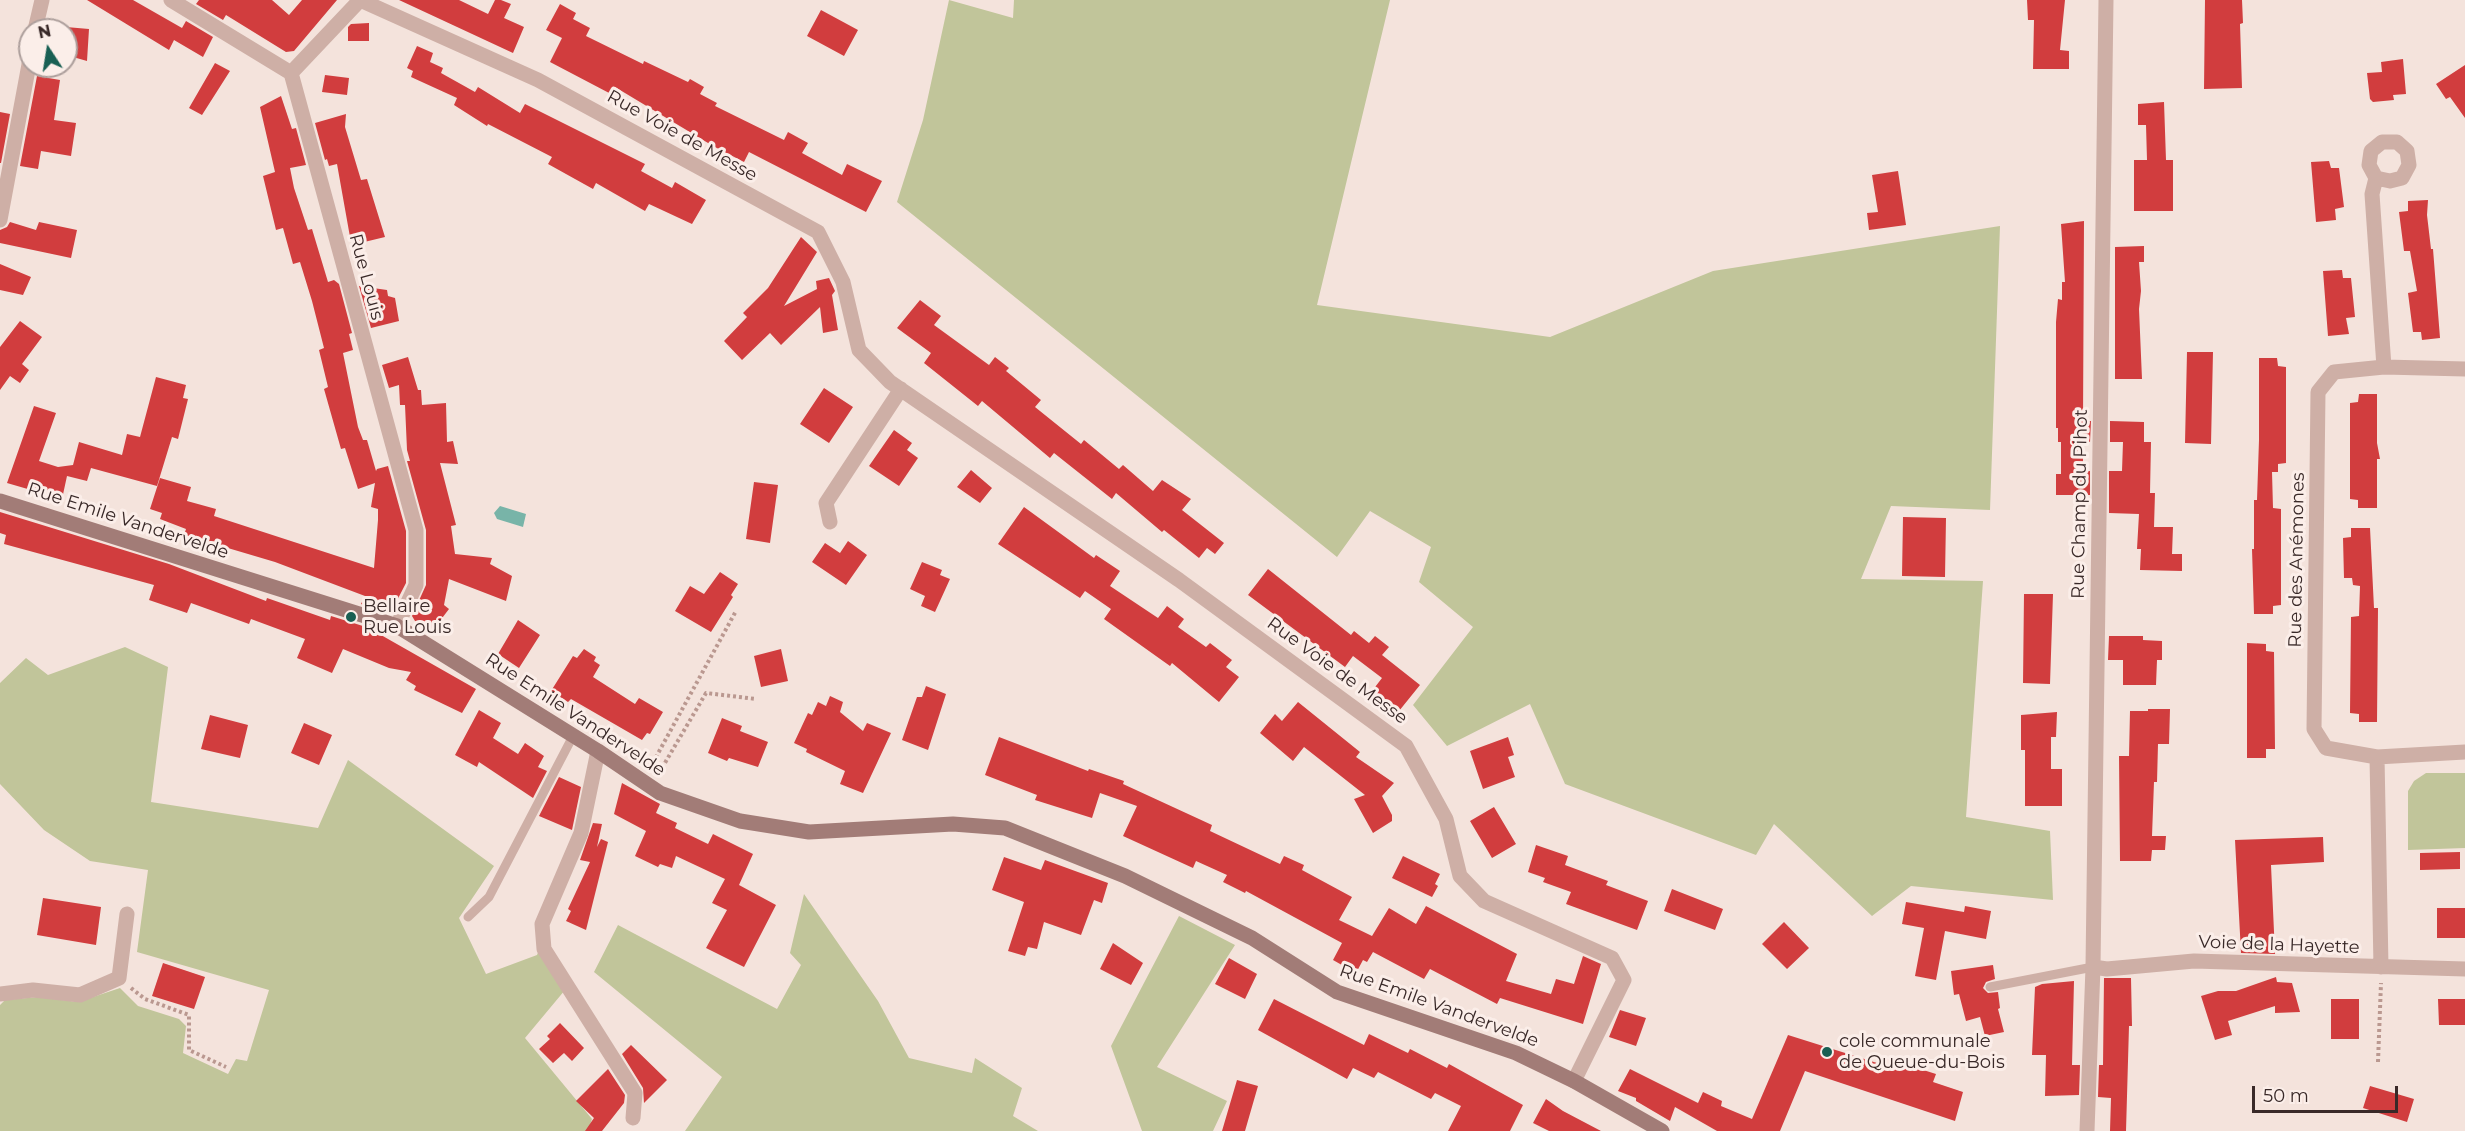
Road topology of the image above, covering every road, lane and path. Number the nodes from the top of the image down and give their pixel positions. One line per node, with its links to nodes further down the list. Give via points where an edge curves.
1 (42, 0): 5 (street)
2 (171, 0): 6 (street)
3 (360, 0): 6 (street); 12 (street, Rue Voie de Messe, via 538,80 818,232 843,282 859,350)
4 (2106, 0): 25 (street, Rue Champ du Pihot)
5 (38, 18)
6 (291, 73): 16 (street, Rue Louis, via 416,530 416,585)
7 (26, 78): 9 (street)
8 (2376, 178): 10 (street, via 2373,194)
9 (0, 220)
10 (2384, 367): 11 (street, Rue des Anémones); 21 (street, Rue des Anémones, via 2334,372 2318,392 2314,729 2326,748)
11 (2465, 369)
12 (901, 389): 14 (street, via 826,503); 33 (street, Rue Voie de Messe, via 1179,580 1406,746 1446,819 1460,876 1484,901 1612,958 1624,980)
13 (0, 501): 16 (street, Rue Emile Vandervelde)
14 (830, 522)
15 (736, 611): 22 (path)
16 (397, 626): 18 (street, Rue Emile Vandervelde)
17 (756, 699): 22 (path, via 706,693)
18 (573, 736): 19 (street, Rue Emile Vandervelde); 24 (lane, via 489,897)
19 (598, 752): 22 (street, Rue Emile Vandervelde); 34 (street, via 581,833 542,924 544,949 635,1093)
20 (2465, 752): 21 (street, Rue des Anémones)
21 (2377, 757): 26 (street)
22 (647, 784): 33 (street, Rue Emile Vandervelde, via 660,793 740,821 809,832 953,824 1005,828 1125,876 1252,938 1337,992 1516,1053)
23 (127, 914): 28 (street)
24 (468, 916)
25 (2093, 967): 26 (street, Voie de la Hayette, via 2194,961); 29 (lane); 36 (street, Rue Champ du Pihot)
26 (2381, 967): 27 (street, Voie de la Hayette); 31 (path)
27 (2465, 969)
28 (118, 978): 30 (street, via 80,996 33,990); 32 (path, via 145,999 189,1015 189,1050)
29 (1990, 987)
30 (0, 994)
31 (2378, 1062)
32 (226, 1067)
33 (1574, 1081): 35 (street, Rue Emile Vandervelde)
34 (633, 1118)
35 (1662, 1131)
36 (2087, 1131)

